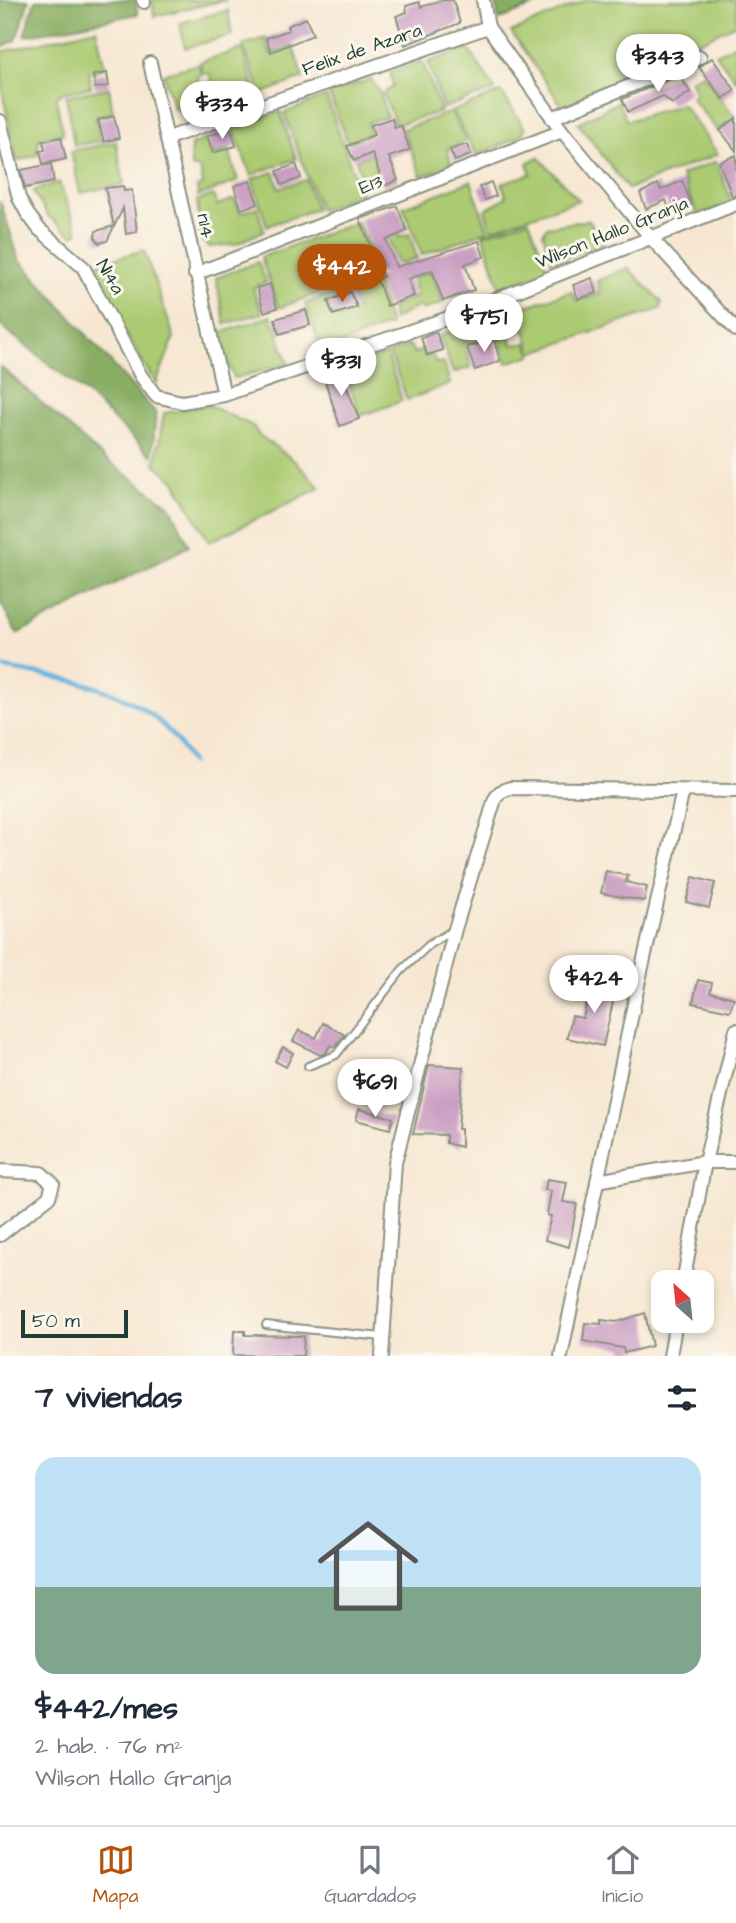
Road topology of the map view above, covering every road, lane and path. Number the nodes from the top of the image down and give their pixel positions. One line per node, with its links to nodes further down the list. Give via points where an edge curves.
1 (483, 0): 2 (street)
2 (488, 27): 5 (street); 8 (street, Felix de Azara)
3 (700, 57): 5 (street)
4 (150, 63): 8 (street, n14)
5 (552, 118): 7 (street)
6 (0, 121): 13 (street, N14a, via 27,213 83,267 156,396 182,402)
7 (562, 131): 10 (street); 11 (street, E13)
8 (168, 138): 11 (street, n14)
9 (736, 204): 10 (street, Wilson Hallo Granja)
10 (652, 239): 12 (street); 13 (street, Wilson Hallo Granja, via 451,317)
11 (195, 274): 13 (street, n14)
12 (734, 325)
13 (224, 395)
14 (683, 791): 15 (street); 16 (street, via 510,788 500,792); 22 (street)
15 (736, 791)
16 (455, 929): 18 (lane, via 402,970 336,1055); 27 (street, via 395,1163)
17 (736, 1030): 20 (street)
18 (308, 1066)
19 (736, 1161): 20 (street)
20 (705, 1162): 22 (street); 24 (street)
21 (0, 1171): 23 (street, via 41,1173 53,1184 49,1197)
22 (597, 1181): 29 (street)
23 (0, 1235)
24 (685, 1270)
25 (266, 1325): 27 (lane)
26 (674, 1334): 30 (street)
27 (382, 1337): 28 (street)
28 (382, 1356)
29 (561, 1356)
30 (670, 1356)

